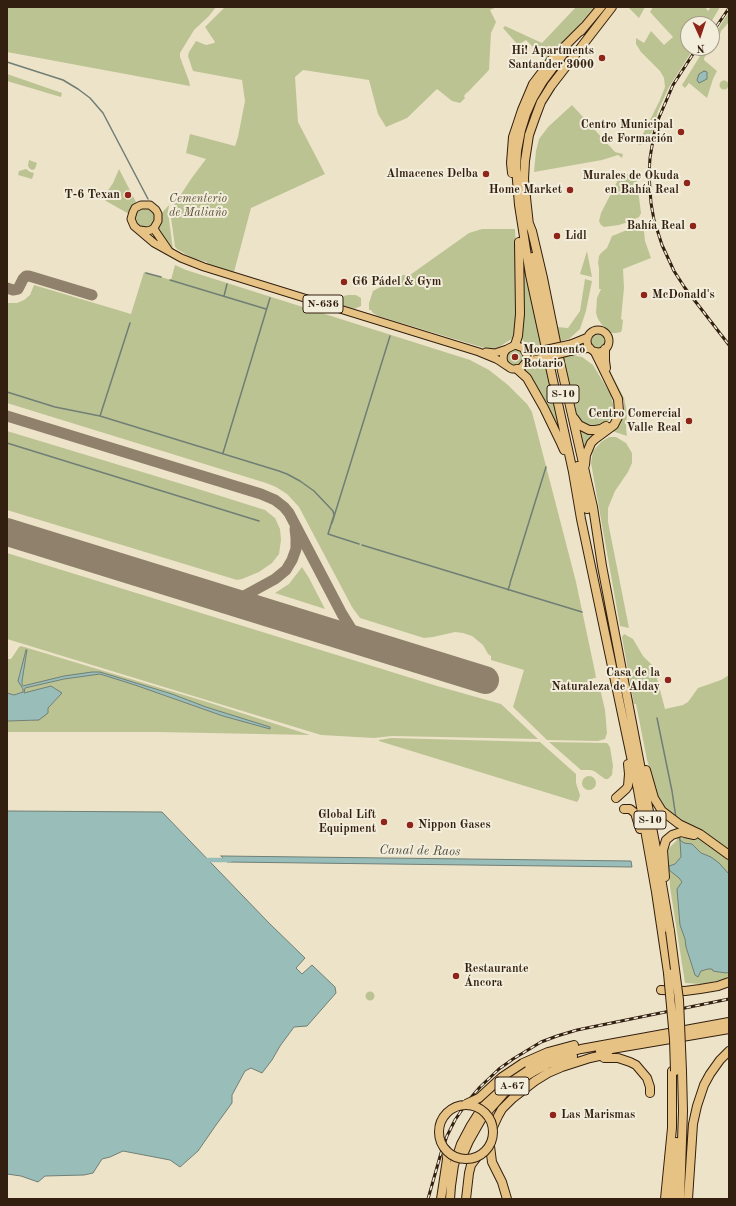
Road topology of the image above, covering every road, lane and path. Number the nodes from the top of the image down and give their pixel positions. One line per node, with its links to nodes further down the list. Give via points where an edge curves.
1 (601, 7): 3 (highway, S-10)
2 (612, 7): 6 (highway, S-10, via 551,86 534,118 525,161)
3 (584, 27): 4 (highway, S-10, via 533,98 521,130); 5 (highway, via 552,59 533,84 512,138)
4 (517, 151): 5 (highway); 23 (highway, S-10, via 519,205 526,255)
5 (513, 185): 11 (highway, via 521,274 520,318)
6 (528, 221): 21 (highway); 24 (highway, S-10, via 547,330)
7 (154, 228): 8 (highway); 8 (highway, N-636, via 158,221 156,210 150,205 141,204 131,215 134,226); 9 (highway)
8 (140, 230): 9 (highway, N-636, via 154,244)
9 (169, 252): 15 (highway, N-636, via 205,267)
10 (588, 337): 13 (highway, via 594,331 604,332 608,340); 14 (highway, via 588,344); 16 (highway, bridge)
11 (515, 345): 12 (highway, N-636); 16 (highway)
12 (507, 349): 15 (highway, N-636, via 495,353); 17 (highway, via 503,358)
13 (605, 349): 14 (highway, via 601,352); 19 (highway)
14 (593, 350): 16 (highway, bridge); 19 (highway)
15 (479, 352): 17 (highway, N-636)
16 (531, 355): 18 (highway, via 522,367)
17 (507, 366): 18 (highway, N-636)
18 (517, 369): 23 (highway, via 527,378 560,440)
19 (607, 376): 20 (highway, via 618,399)
20 (619, 411): 21 (highway, via 610,424 601,430 584,428); 22 (highway, via 614,425 594,439 589,447 585,463)
21 (571, 412): 22 (highway)
22 (586, 474): 24 (highway)
23 (581, 519): 26 (highway, S-10)
24 (602, 566): 25 (highway, S-10)
25 (622, 672): 29 (highway, via 644,766 659,807 671,819 700,834); 31 (highway, S-10, via 655,843)
26 (617, 692): 27 (highway, via 629,774 628,786); 30 (highway, S-10)
27 (616, 798)
28 (624, 809): 30 (highway, via 630,809 637,816)
29 (728, 854): 31 (highway, via 685,832 666,840 663,850)
30 (656, 892): 31 (highway, S-10)
31 (668, 931): 39 (highway, S-10, bridge, via 668,973); 39 (highway, S-10, bridge, via 679,1000 681,1035)
32 (729, 982): 33 (highway, via 685,991)
33 (661, 990)
34 (729, 1022): 35 (highway, A-67)
35 (705, 1026): 42 (highway, bridge, via 569,1046 548,1052 523,1063 502,1077 479,1098); 49 (highway, A-67, via 569,1052 538,1062 520,1072 496,1092 470,1126 454,1165)
36 (729, 1028): 37 (highway, A-67)
37 (713, 1031): 40 (highway, via 581,1061 555,1070); 50 (highway, A-67, via 577,1055 548,1064 523,1078 496,1101 474,1130 460,1165)
38 (729, 1050): 47 (highway, via 710,1074 698,1099 693,1124)
39 (678, 1071): 47 (highway); 53 (highway); 54 (highway); 55 (highway, via 683,1111)
40 (535, 1081): 41 (highway, via 579,1064 614,1058 630,1062 643,1072 649,1081); 43 (highway, via 502,1109)
41 (650, 1093)
42 (465, 1104): 43 (highway, bridge, via 482,1109); 45 (highway, bridge, via 449,1110 440,1123 439,1135)
43 (493, 1127): 44 (highway, bridge, via 494,1135)
44 (490, 1146): 46 (highway, bridge); 52 (highway, via 492,1162)
45 (446, 1150): 46 (highway, bridge, via 460,1158); 48 (highway)
46 (477, 1157): 51 (highway, via 469,1172)
47 (689, 1181): 56 (highway)
48 (441, 1199)
49 (450, 1199)
50 (456, 1199)
51 (466, 1199)
52 (507, 1199)
53 (664, 1199)
54 (673, 1199)
55 (680, 1199)
56 (688, 1199)

